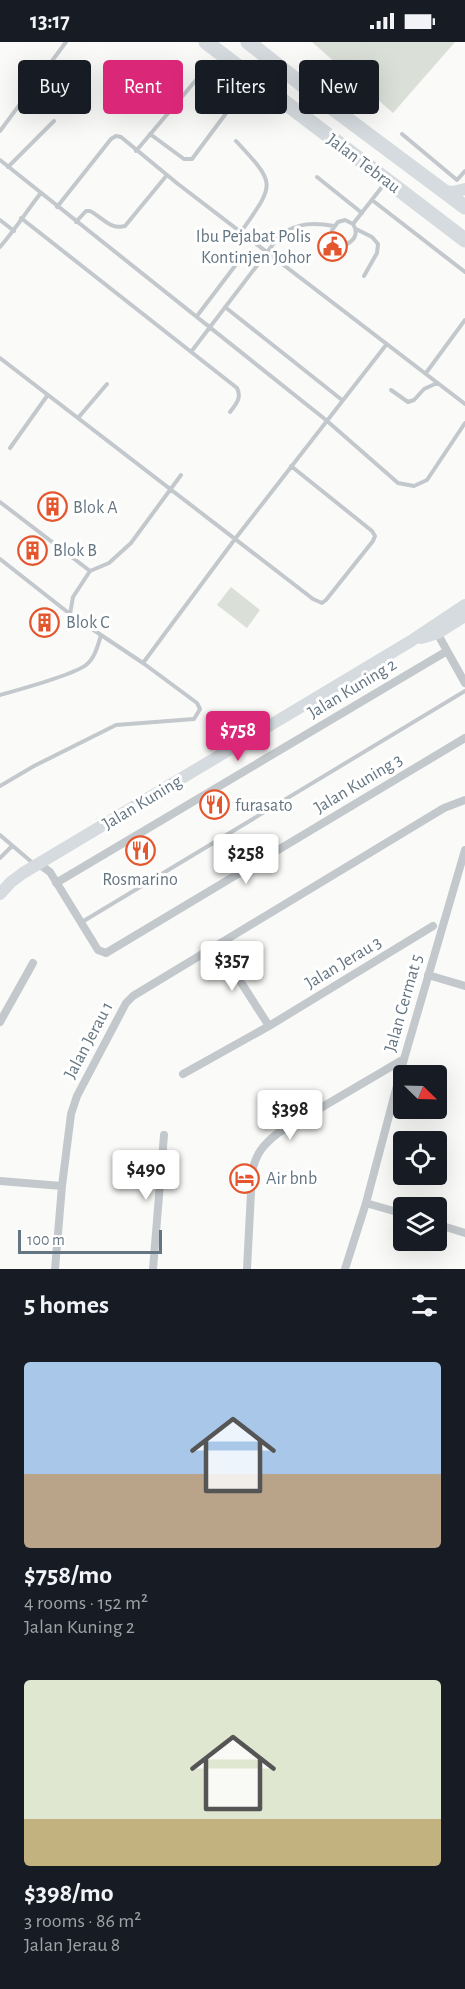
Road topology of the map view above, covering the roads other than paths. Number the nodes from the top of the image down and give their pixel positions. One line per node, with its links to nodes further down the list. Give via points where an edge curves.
1 (66, 42): 5 (lane)
2 (206, 42): 15 (highway, Jalan Tebrau)
3 (248, 42): 16 (highway, Jalan Tebrau)
4 (54, 122): 11 (lane)
5 (0, 131)
6 (150, 134): 6 (lane, via 197,79 205,80 230,100 230,108 192,159 184,159); 9 (lane)
7 (402, 134): 12 (lane, via 457,180)
8 (236, 141): 29 (lane, via 266,178 265,197)
9 (136, 151): 13 (lane); 20 (lane, via 121,137 113,137)
10 (0, 160): 11 (lane)
11 (8, 167): 18 (lane)
12 (465, 171)
13 (167, 175): 25 (lane, via 125,226 117,228 90,211); 29 (lane)
14 (317, 177): 22 (lane)
15 (387, 180): 19 (lane); 31 (highway, Jalan Tebrau)
16 (439, 186): 17 (street, via 446,192); 21 (highway, Jalan Tebrau)
17 (465, 189)
18 (40, 194): 20 (lane); 23 (lane)
19 (372, 200): 22 (lane); 36 (lane)
20 (57, 207): 25 (lane)
21 (465, 207)
22 (362, 213): 27 (lane)
23 (21, 218): 28 (lane); 43 (lane)
24 (0, 220): 28 (lane)
25 (76, 222): 39 (lane)
26 (334, 226): 27 (lane, via 343,220); 30 (lane); 34 (lane, via 295,226 281,234)
27 (354, 226): 32 (lane, via 352,241); 37 (lane, via 378,244)
28 (14, 231): 33 (lane)
29 (241, 232): 34 (lane)
30 (334, 238)
31 (465, 240)
32 (339, 243)
33 (0, 247)
34 (267, 252): 38 (lane); 42 (lane)
35 (244, 254): 39 (lane)
36 (465, 272)
37 (364, 276)
38 (225, 307): 41 (lane); 50 (lane)
39 (197, 316): 41 (lane)
40 (465, 320): 45 (lane)
41 (210, 327): 43 (lane); 54 (lane)
42 (386, 345): 45 (lane); 50 (lane)
43 (191, 352): 52 (lane, via 237,388 239,400)
44 (0, 358): 49 (lane)
45 (426, 373): 46 (lane)
46 (438, 383): 48 (lane, via 408,402); 51 (lane)
47 (106, 384): 53 (lane)
48 (391, 390)
49 (47, 396): 53 (lane); 56 (lane)
50 (342, 400): 54 (lane)
51 (465, 404)
52 (230, 412)
53 (78, 418): 59 (lane)
54 (326, 420): 55 (lane, via 398,483 414,486 427,480); 57 (lane)
55 (465, 423)
56 (10, 448)
57 (291, 466): 61 (lane); 61 (lane, via 372,531 373,541 322,603)
58 (181, 475): 59 (lane)
59 (171, 489): 61 (lane); 63 (lane, via 131,543 109,563)
60 (0, 502): 63 (lane)
61 (235, 539): 70 (lane)
62 (0, 559): 65 (lane)
63 (90, 571): 65 (lane, via 73,597)
64 (465, 605): 67 (street, Jalan Kuning)
65 (70, 614): 68 (lane)
66 (465, 616): 67 (street, Jalan Kuning)
67 (435, 629): 69 (street); 80 (street, Jalan Kuning)
68 (101, 635): 70 (lane); 73 (lane, via 86,665)
69 (447, 651): 71 (street); 84 (street, Jalan Kuning 2)
70 (143, 663): 75 (lane, via 197,703 200,709 194,719 116,725)
71 (465, 683)
72 (465, 692): 86 (lane)
73 (0, 695)
74 (465, 738): 86 (street, Jalan Kuning 3, via 106,953 98,950)
75 (0, 786)
76 (465, 800): 88 (street, Jalan Jerau 1, via 444,807)
77 (0, 835): 78 (lane)
78 (12, 846): 81 (lane); 82 (lane)
79 (465, 850): 90 (street, Jalan Cermat 5)
80 (50, 857): 82 (street, Jalan Kuning); 83 (street, Jalan Kuning 3)
81 (0, 858)
82 (37, 865): 83 (street, Jalan Kuning 3); 85 (street, Jalan Kuning, via 10,882)
83 (50, 872): 84 (street, Jalan Kuning 3)
84 (56, 883): 86 (street, Jalan Kuning 3)
85 (0, 894)
86 (81, 922)
87 (433, 926): 93 (street, Jalan Jerau 3)
88 (217, 945): 93 (street); 98 (street, Jalan Jerau 1, via 126,1003 77,1096)
89 (33, 963): 92 (street)
90 (428, 975): 91 (street); 94 (street, Jalan Cermat 5)
91 (465, 986)
92 (0, 1022)
93 (269, 1026): 95 (street, Jalan Jerau 3)
94 (404, 1059): 99 (street, Jalan Cermat 5); 105 (street, via 263,1145 252,1173)
95 (183, 1074)
96 (164, 1135): 104 (street)
97 (0, 1181): 98 (street)
98 (62, 1186): 103 (street, Jalan Jerau 1)
99 (366, 1203): 100 (street); 106 (street, Jalan Cermat 5)
100 (393, 1211)
101 (447, 1227): 102 (street)
102 (465, 1233)
103 (55, 1269)
104 (153, 1269)
105 (247, 1269)
106 (345, 1269)

